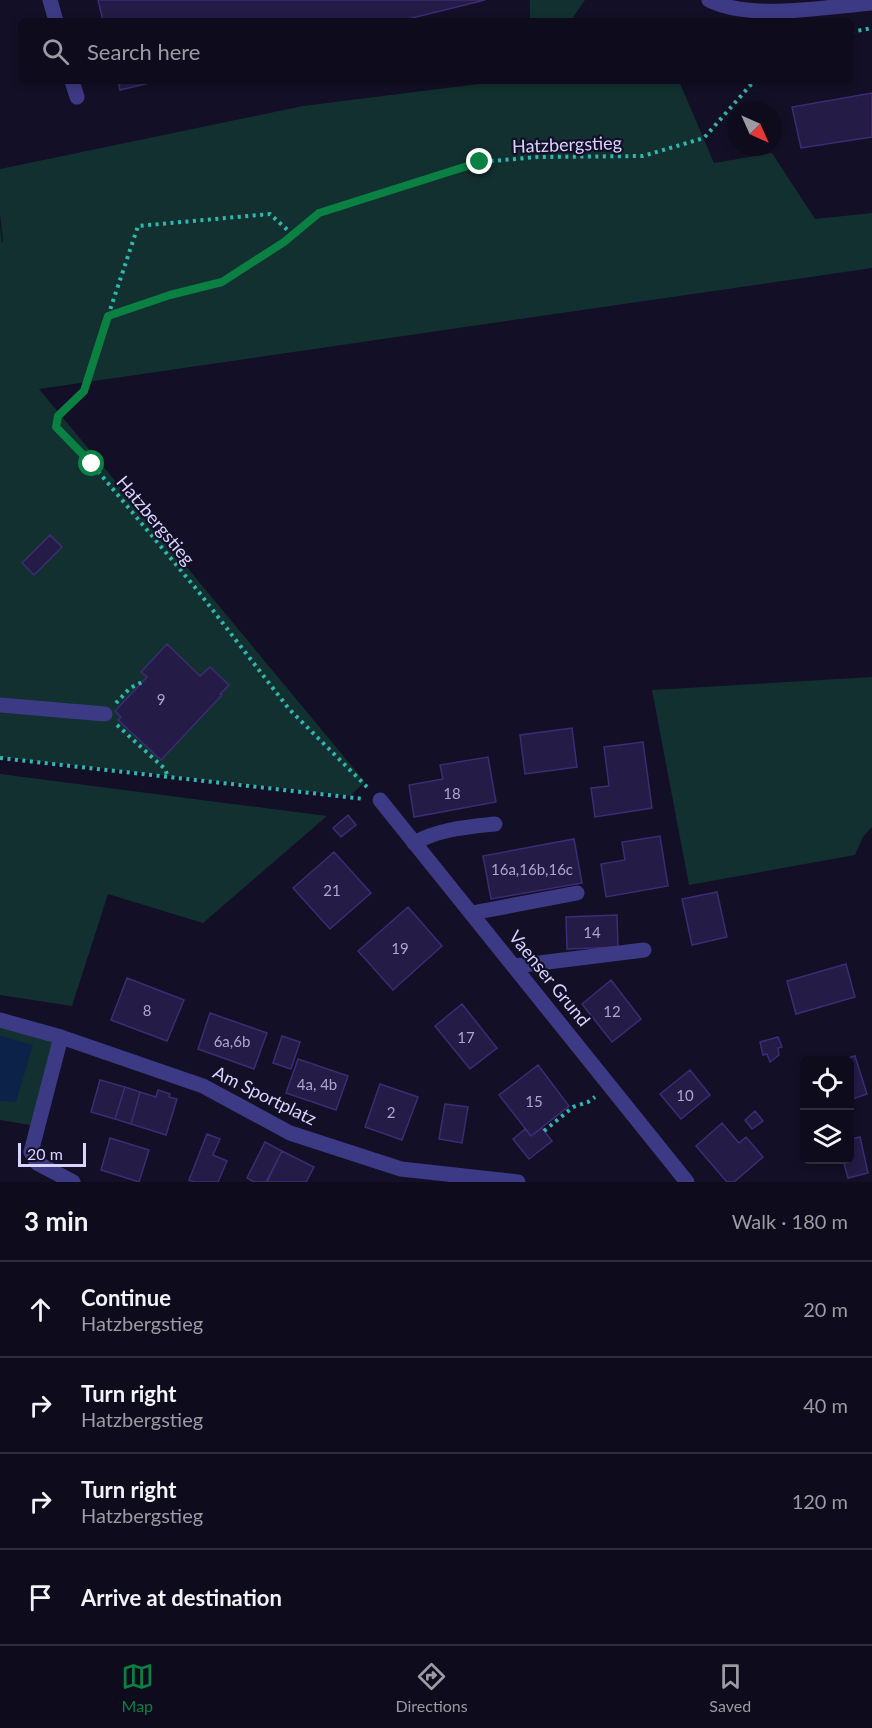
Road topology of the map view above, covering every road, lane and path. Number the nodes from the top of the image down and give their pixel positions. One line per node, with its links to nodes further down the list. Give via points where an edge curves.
1 (50, 0): 5 (street)
2 (709, 0): 4 (street, via 746,11)
3 (872, 3): 4 (street)
4 (778, 5)
5 (55, 18)
6 (872, 28): 7 (path)
7 (854, 31)
8 (73, 84): 10 (street)
9 (751, 84): 11 (path, Hatzbergstieg, via 704,138 643,156 480,162 319,213)
10 (77, 97)
11 (293, 235): 12 (path, Hatzbergstieg, via 222,282); 12 (path, via 270,214 138,226)
12 (108, 316): 18 (path, Hatzbergstieg, via 84,391 58,416 56,427 198,591 289,709)
13 (144, 681): 15 (path, via 130,688)
14 (0, 705): 15 (street)
15 (105, 714): 17 (path, via 165,769)
16 (0, 758): 17 (path)
17 (168, 777): 18 (path)
18 (380, 800): 20 (street, Vaenser Grund)
19 (495, 824): 20 (street, via 453,829)
20 (414, 843): 22 (street, Vaenser Grund)
21 (577, 893): 22 (street)
22 (472, 913): 24 (street, Vaenser Grund)
23 (644, 950): 24 (street)
24 (515, 966): 27 (street, Vaenser Grund)
25 (0, 1020): 26 (street, Am Sportplatz)
26 (61, 1037): 29 (street, Am Sportplatz, via 203,1086 290,1133 401,1169); 30 (street, via 31,1152 37,1163)
27 (610, 1085): 28 (path, via 554,1120); 32 (street, Vaenser Grund)
28 (544, 1131)
29 (486, 1181): 31 (street, Am Sportplatz)
30 (73, 1182)
31 (518, 1182)
32 (687, 1182)

